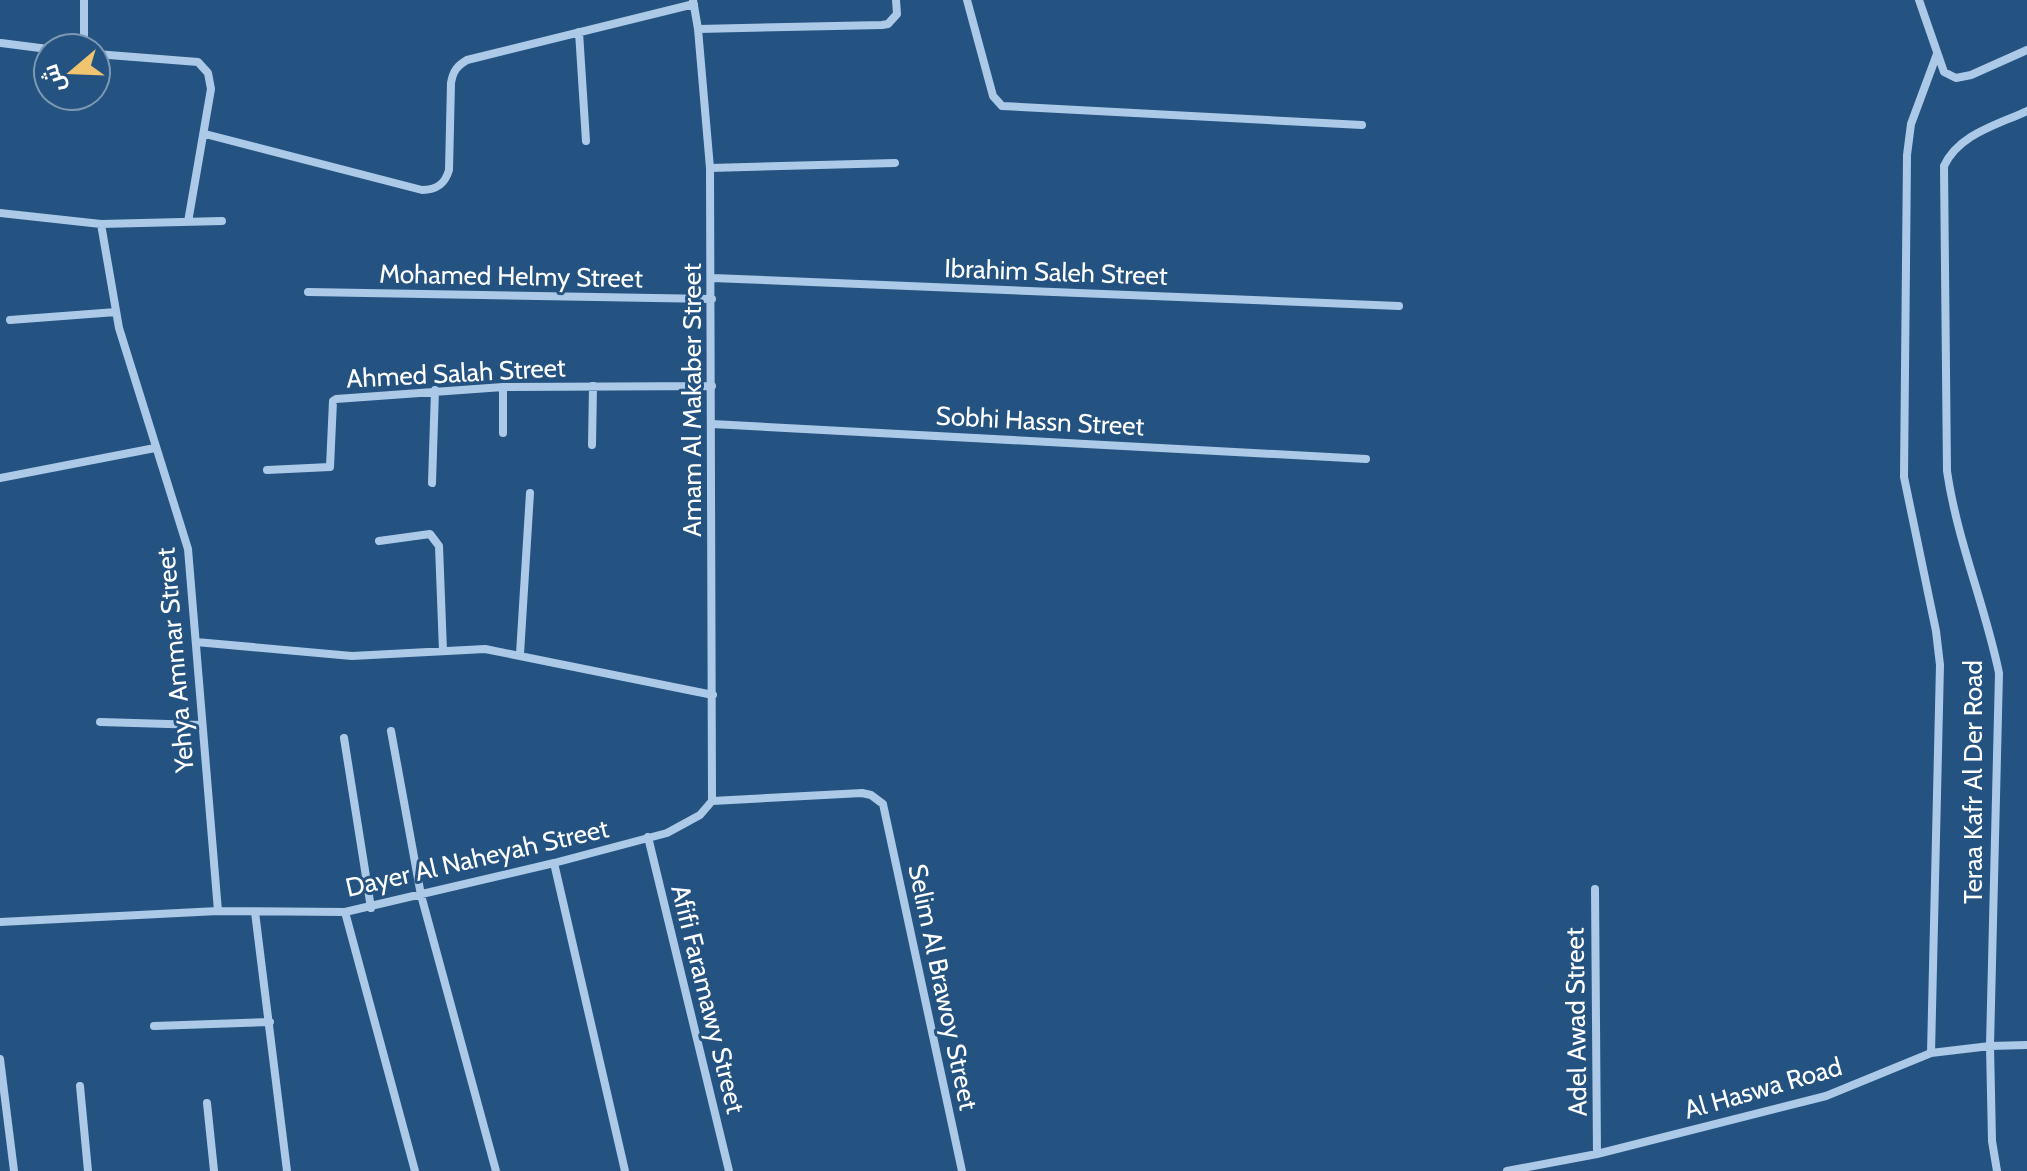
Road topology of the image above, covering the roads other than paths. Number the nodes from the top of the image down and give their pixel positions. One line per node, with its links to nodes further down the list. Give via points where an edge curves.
1 (84, 0): 7 (street)
2 (896, 0): 6 (street, via 897,14 882,25)
3 (967, 0): 15 (street, via 993,96 1002,106)
4 (1919, 0): 12 (street)
5 (694, 2): 6 (street, Amam Al Makaber Street); 8 (street)
6 (698, 29): 19 (street, Amam Al Makaber Street)
7 (84, 32)
8 (579, 32): 16 (street, via 459,65 451,83 449,170 432,190); 17 (street)
9 (1, 43): 10 (street)
10 (32, 47)
11 (2027, 50): 12 (street, via 1956,78 1944,72)
12 (1937, 54): 66 (street, Teraa Kafr Al Der Road, via 1911,124 1907,155 1904,477 1940,665)
13 (112, 55): 16 (street, via 198,62 208,73 211,89)
14 (2027, 111): 65 (street, Teraa Kafr Al Der Road, via 1962,142 1944,166 1947,471 1999,673)
15 (1362, 125)
16 (205, 134): 22 (street)
17 (586, 141)
18 (895, 163): 19 (street)
19 (710, 168): 24 (street, Amam Al Makaber Street)
20 (0, 213): 23 (street)
21 (222, 221): 22 (street)
22 (188, 222): 23 (street)
23 (101, 224): 28 (street, Yehya Ammar Street)
24 (712, 278): 26 (street, Amam Al Makaber Street); 27 (street, Ibrahim Saleh Street)
25 (308, 292): 26 (street, Mohamed Helmy Street)
26 (712, 299): 31 (street, Amam Al Makaber Street)
27 (1399, 306)
28 (116, 312): 29 (street); 37 (street, Yehya Ammar Street)
29 (10, 320)
30 (593, 386): 31 (street, Ahmed Salah Street); 32 (street, Ahmed Salah Street); 36 (street)
31 (712, 386): 34 (street, Amam Al Makaber Street)
32 (503, 387): 33 (street, Ahmed Salah Street); 35 (street)
33 (435, 390): 39 (street, Ahmed Salah Street, via 335,399 330,467); 41 (street)
34 (712, 424): 38 (street, Sobhi Hassn Street); 47 (street, Amam Al Makaber Street)
35 (503, 433)
36 (592, 445)
37 (155, 448): 40 (street); 44 (street, Yehya Ammar Street, via 186,537)
38 (1366, 459)
39 (267, 470)
40 (0, 478)
41 (432, 483)
42 (530, 493): 46 (street)
43 (379, 541): 45 (street, via 430,534 436,539)
44 (196, 642): 45 (street, via 352,656); 49 (street, Yehya Ammar Street)
45 (443, 651): 46 (street)
46 (520, 654): 47 (street)
47 (713, 695): 52 (street, Amam Al Makaber Street)
48 (100, 722): 49 (street)
49 (202, 725): 58 (street, Yehya Ammar Street)
50 (391, 731): 56 (street)
51 (344, 738): 57 (street)
52 (712, 801): 53 (street, Dayer Al Naheyah Street, via 684,826); 79 (street, Selim Al Brawoy Street, via 862,793 878,799 886,812)
53 (648, 837): 54 (street, Dayer Al Naheyah Street); 78 (street, Afifi Faramawy Street)
54 (554, 863): 56 (street, Dayer Al Naheyah Street); 77 (street)
55 (1595, 889): 70 (street, Adel Awad Street)
56 (421, 895): 57 (street, Dayer Al Naheyah Street); 76 (street)
57 (371, 908): 60 (street, Dayer Al Naheyah Street)
58 (218, 911): 59 (street, Dayer Al Naheyah Street); 61 (street, Dayer Al Naheyah Street)
59 (255, 912): 60 (street, Dayer Al Naheyah Street); 62 (street)
60 (345, 912): 75 (street)
61 (0, 922)
62 (270, 1022): 63 (street); 74 (street)
63 (154, 1026)
64 (2027, 1045): 65 (street, Al Haswa Road)
65 (1990, 1046): 66 (street, Al Haswa Road); 81 (street, Teraa Kafr Al Der Road)
66 (1931, 1053): 70 (street, Al Haswa Road, via 1826,1096)
67 (0, 1059): 71 (street)
68 (80, 1086): 72 (street)
69 (207, 1103): 73 (street)
70 (1597, 1154): 80 (street, Al Haswa Road)
71 (14, 1171)
72 (88, 1171)
73 (214, 1171)
74 (287, 1171)
75 (415, 1171)
76 (496, 1171)
77 (625, 1171)
78 (729, 1171)
79 (962, 1171)
80 (1507, 1171)
81 (1997, 1171)

